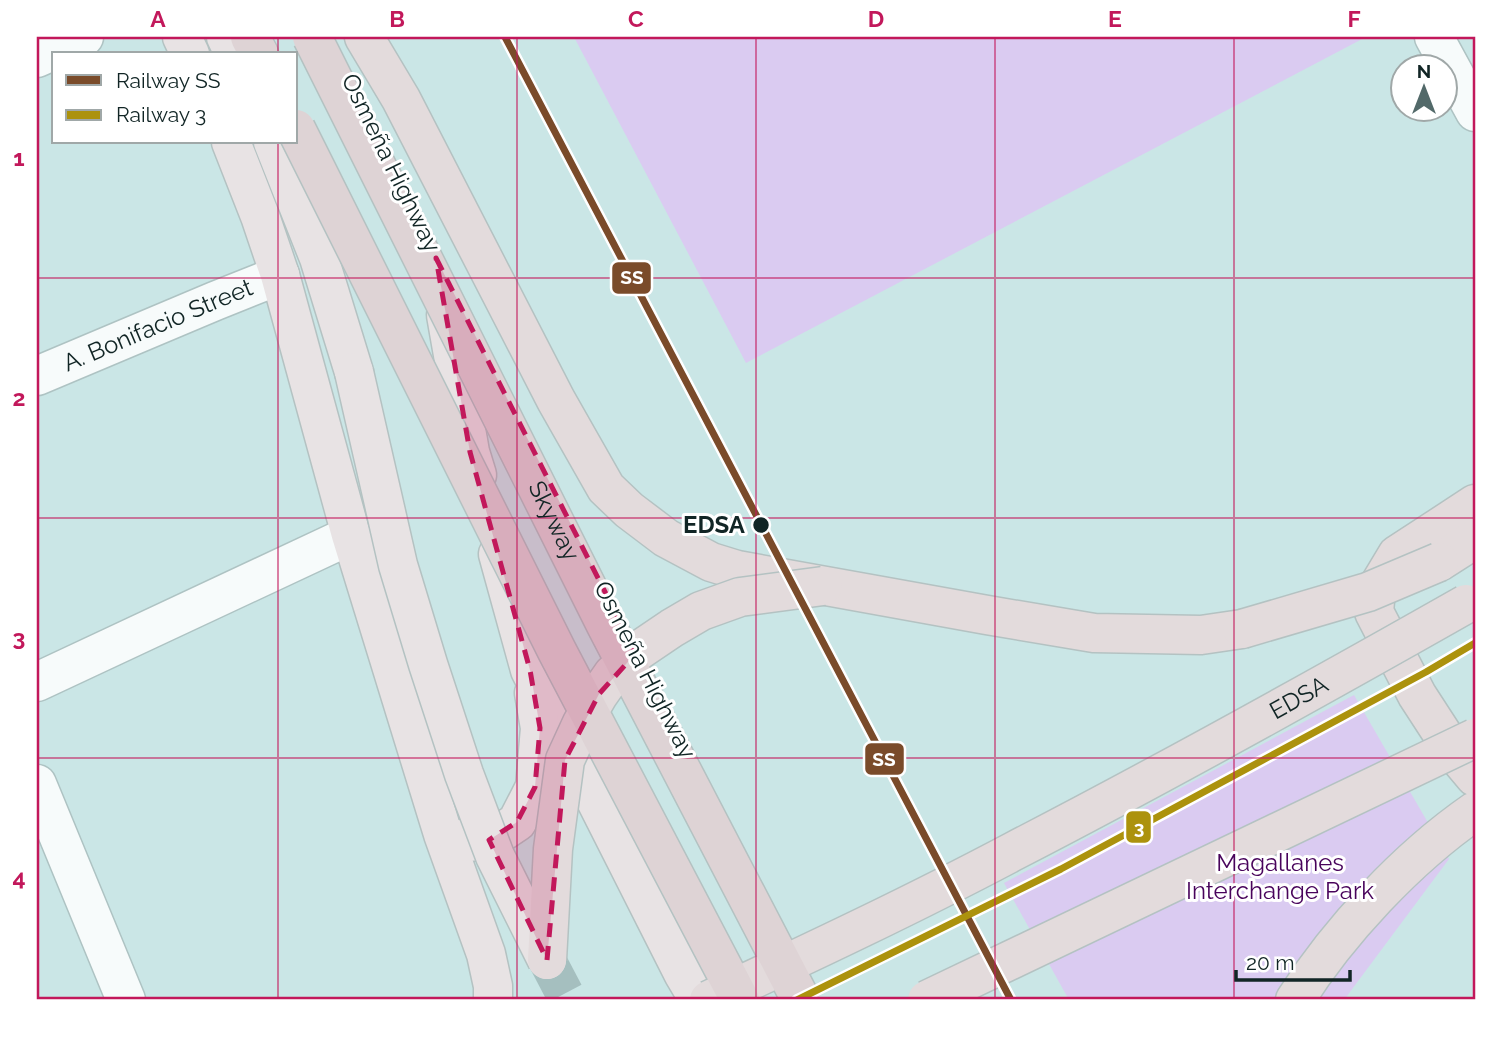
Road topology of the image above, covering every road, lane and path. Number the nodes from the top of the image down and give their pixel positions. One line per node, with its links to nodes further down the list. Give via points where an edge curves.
1 (84, 37): 6 (street)
2 (312, 37): 32 (highway, Skyway, bridge)
3 (329, 37): 11 (main road, Osmeña Highway)
4 (364, 37): 17 (highway, via 606,488 666,538 711,562)
5 (1434, 37): 7 (street)
6 (37, 58)
7 (1475, 112)
8 (298, 133): 31 (highway, bridge, via 557,650)
9 (232, 144): 12 (main road)
10 (274, 144): 26 (main road, bridge, via 319,258 354,372 398,565 460,762 495,856)
11 (436, 258): 19 (main road, via 470,452); 33 (main road, Osmeña Highway)
12 (280, 275): 13 (street, A. Bonifacio Street); 15 (main road)
13 (37, 376)
14 (1475, 504): 22 (highway, via 1397,555 1376,590 1374,612 1417,695)
15 (351, 535): 20 (street); 25 (main road)
16 (1475, 539): 17 (highway, bridge, via 1439,562 1368,592 1242,629 1200,635 1094,633)
17 (823, 586): 26 (highway, bridge, via 740,597 701,611 638,651 598,694 565,760 553,849)
18 (1470, 601): 30 (highway, EDSA, bridge, via 1013,852)
19 (530, 670): 25 (main road, via 540,728 538,754 535,786 517,822 490,840 467,842); 29 (main road)
20 (37, 682)
21 (1475, 738): 34 (highway, bridge)
22 (1475, 777)
23 (37, 785): 27 (street)
24 (1475, 811): 35 (highway, via 1378,896)
25 (443, 834): 28 (main road, via 486,954)
26 (547, 960)
27 (126, 1000)
28 (493, 1000)
29 (699, 1000)
30 (709, 1000)
31 (740, 1000)
32 (801, 1000)
33 (816, 1000)
34 (927, 1000)
35 (1294, 1000)

